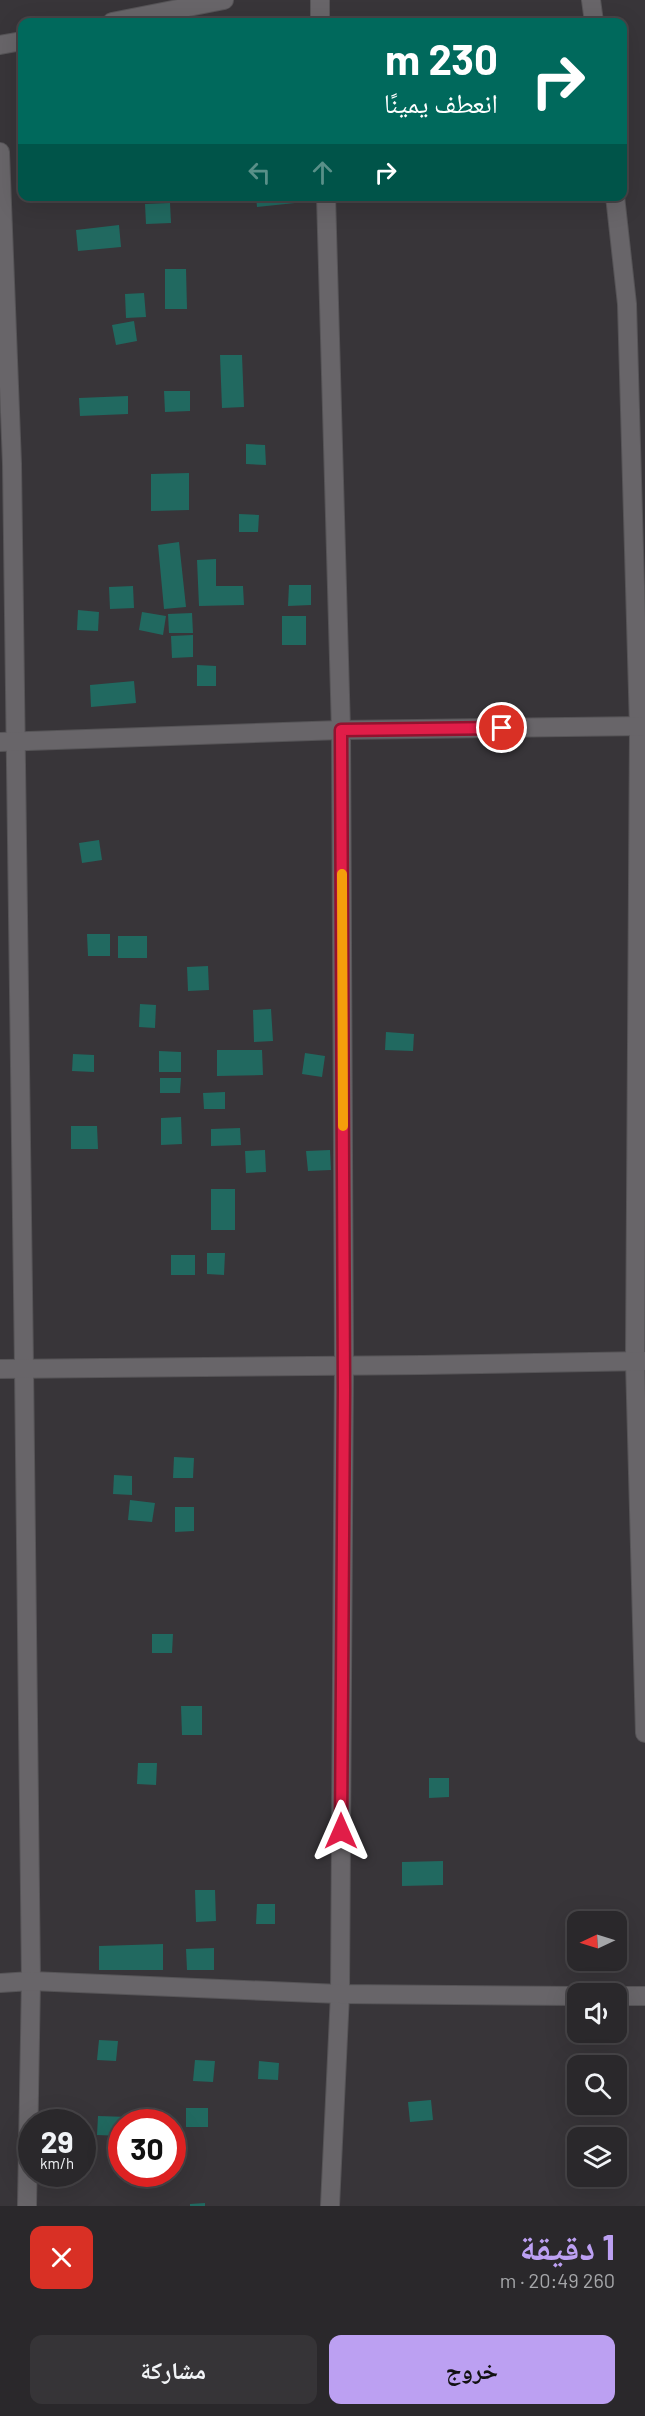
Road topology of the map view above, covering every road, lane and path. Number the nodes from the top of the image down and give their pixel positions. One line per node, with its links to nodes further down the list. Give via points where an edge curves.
1 (224, 0): 4 (street)
2 (320, 0): 5 (street)
3 (591, 0): 6 (street)
4 (132, 18)
5 (320, 18)
6 (593, 18)
7 (18, 42): 8 (street)
8 (0, 45)
9 (0, 152): 15 (street, via 12,465)
10 (326, 201): 14 (street)
11 (616, 201): 12 (street)
12 (638, 391): 13 (street)
13 (642, 726): 14 (street); 16 (street)
14 (341, 730): 15 (street); 17 (street)
15 (8, 742): 18 (street)
16 (640, 1361): 17 (street); 20 (street)
17 (344, 1366): 18 (street); 23 (street)
18 (24, 1367): 19 (street); 21 (street)
19 (0, 1369)
20 (645, 1733)
21 (32, 1981): 22 (street); 23 (street); 27 (street)
22 (0, 1983)
23 (340, 1994): 24 (street); 28 (street)
24 (567, 1996)
25 (627, 1996): 26 (street)
26 (645, 1996)
27 (27, 2206)
28 (330, 2206)

